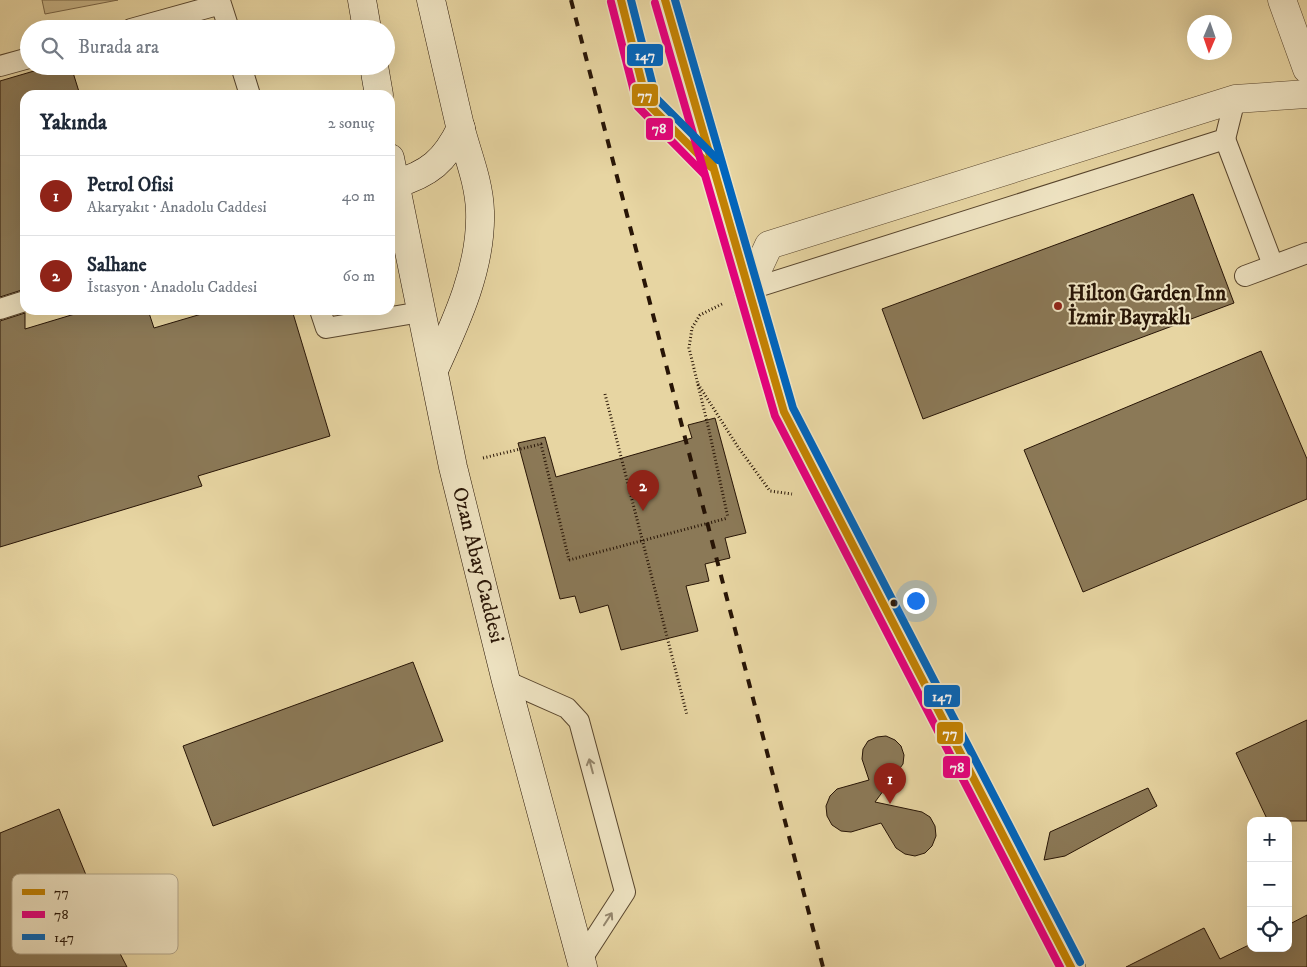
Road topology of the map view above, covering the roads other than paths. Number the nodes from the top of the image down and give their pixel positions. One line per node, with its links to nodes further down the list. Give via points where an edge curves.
1 (362, 0): 8 (main road)
2 (431, 0): 18 (main road)
3 (621, 0): 20 (lane, via 646,103)
4 (665, 0): 20 (main road)
5 (1282, 0): 11 (main road)
6 (163, 20): 7 (lane, via 221,4)
7 (226, 20)
8 (365, 20)
9 (20, 60): 10 (lane)
10 (0, 66)
11 (1307, 70)
12 (244, 75): 14 (lane)
13 (376, 75): 15 (main road)
14 (248, 90)
15 (378, 90)
16 (1307, 94): 17 (main road)
17 (1235, 99): 19 (lane); 26 (main road, via 769,245)
18 (461, 128): 21 (main road, via 452,148 427,171 414,178); 31 (main road, via 477,185 478,238 465,296)
19 (1225, 139): 24 (lane); 26 (lane)
20 (714, 170): 26 (main road)
21 (395, 172)
22 (395, 186): 29 (main road, Ozan Abay Caddesi)
23 (1307, 253): 24 (lane)
24 (1273, 265): 25 (lane)
25 (1245, 276)
26 (748, 290): 34 (main road, via 784,412)
27 (20, 302): 28 (lane)
28 (0, 308)
29 (420, 312): 30 (lane, via 326,328); 31 (main road, Ozan Abay Caddesi)
30 (322, 315)
31 (434, 370): 32 (main road, Ozan Abay Caddesi, via 453,467)
32 (506, 681): 33 (main road, Ozan Abay Caddesi); 33 (lane, one-way to 32, via 624,892 579,721 567,708)
33 (582, 963)
34 (1071, 967)

